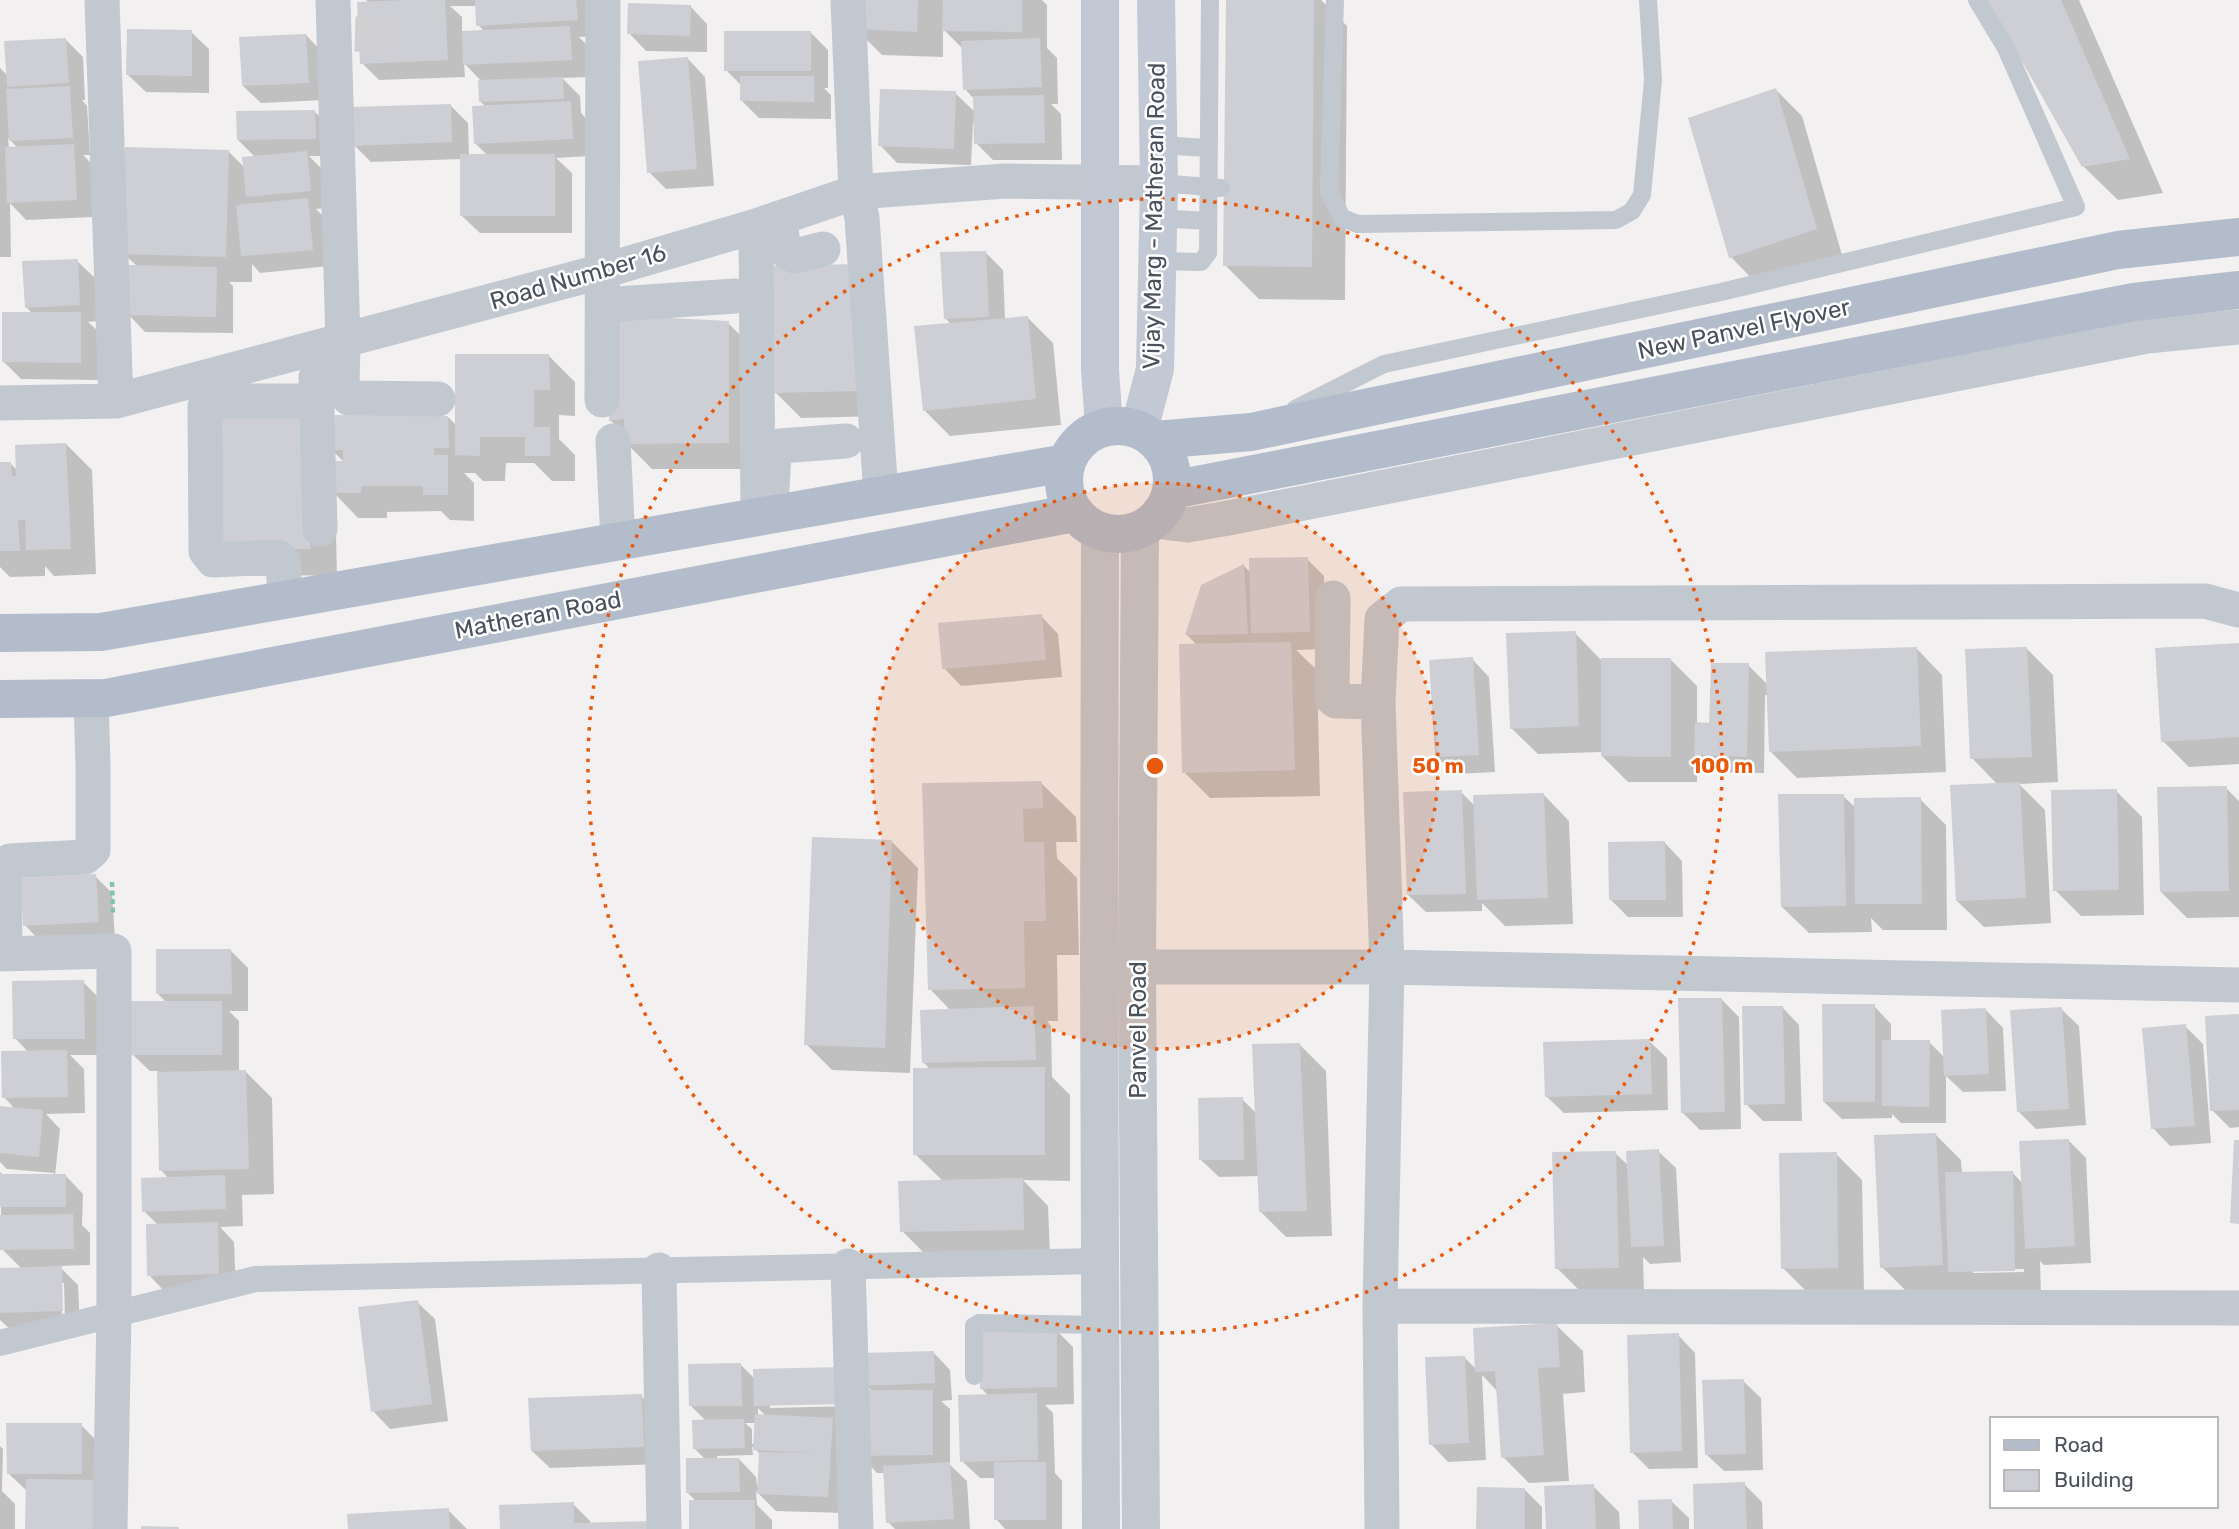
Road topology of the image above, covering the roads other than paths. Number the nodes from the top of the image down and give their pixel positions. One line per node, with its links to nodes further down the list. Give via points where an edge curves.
1 (102, 0): 30 (street)
2 (603, 0): 22 (street)
3 (848, 0): 15 (street)
4 (1100, 0): 13 (main road, Vijay Marg - Matheran Road)
5 (1156, 0): 11 (main road, Vijay Marg - Matheran Road)
6 (1210, 0): 12 (lane)
7 (1335, 0): 8 (lane, via 1323,192 1342,218 1358,224 1616,220 1632,211 1642,195 1653,80)
8 (1648, 0)
9 (1977, 0): 33 (lane, via 2006,48 2076,207 1721,292 1384,364)
10 (340, 23): 27 (street, via 352,159)
11 (1158, 145): 12 (lane); 16 (main road, Vijay Marg - Matheran Road)
12 (1208, 148): 14 (lane)
13 (1101, 183): 15 (street, Road Number 16, via 1006,181); 16 (street, Road Number 16); 34 (main road, Vijay Marg - Matheran Road, via 1101,370)
14 (1215, 188): 16 (lane); 17 (lane)
15 (856, 192): 18 (street, Road Number 16); 39 (street, via 862,218)
16 (1158, 201): 17 (lane); 21 (main road, Vijay Marg - Matheran Road)
17 (1208, 221): 21 (lane, via 1208,253 1201,262)
18 (757, 226): 20 (street, via 795,256); 22 (street, Road Number 16); 24 (street); 41 (street)
19 (2239, 237): 33 (main road, New Panvel Flyover, via 2118,250)
20 (823, 249)
21 (1157, 261): 34 (main road, Vijay Marg - Matheran Road, via 1154,369)
22 (603, 271): 25 (street); 27 (street, Road Number 16)
23 (2239, 290): 40 (main road, New Panvel Flyover, via 2134,302 1257,472)
24 (735, 296): 25 (street); 37 (street)
25 (603, 306): 29 (street)
26 (2239, 327): 40 (street, via 2147,336 1223,519 1187,525)
27 (329, 345): 28 (street, via 349,398); 30 (street, Road Number 16); 31 (street)
28 (438, 399)
29 (602, 400)
30 (116, 401): 32 (street, Road Number 16)
31 (317, 401): 43 (street); 46 (street, via 214,401 205,407 206,551 213,560 278,557 283,561)
32 (0, 403)
33 (1251, 432): 34 (main road, New Panvel Flyover)
34 (1133, 433): 38 (main road, via 1087,435); 40 (main road, via 1166,454 1172,471)
35 (846, 440): 41 (street, via 780,446 774,452)
36 (613, 442): 44 (street)
37 (736, 463)
38 (1066, 463): 39 (main road); 42 (main road, via 1066,498)
39 (881, 495): 41 (main road)
40 (1156, 514): 42 (main road, via 1122,535); 54 (street, Panvel Road)
41 (766, 515): 44 (main road)
42 (1087, 523): 49 (main road, Matheran Road); 53 (street, Panvel Road)
43 (320, 529)
44 (618, 541): 46 (main road)
45 (1333, 598): 51 (street, via 1332,698)
46 (285, 600): 48 (main road, via 101,632)
47 (2239, 610): 51 (street, via 2205,601 1401,604 1382,619)
48 (0, 633)
49 (91, 698): 50 (main road, Matheran Road); 52 (street, via 93,850 85,857 10,861 4,868)
50 (0, 699)
51 (1378, 702): 55 (street)
52 (2, 954): 63 (street, via 114,951)
53 (1098, 967): 54 (street); 58 (street, Panvel Road)
54 (1137, 967): 55 (street); 57 (street, Panvel Road)
55 (1387, 967): 56 (street); 61 (street)
56 (2239, 985)
57 (1139, 1260): 58 (street); 71 (street, Panvel Road)
58 (1100, 1261): 59 (street); 64 (street, Panvel Road)
59 (848, 1266): 60 (street); 69 (street)
60 (659, 1270): 63 (street, via 255,1279); 68 (street)
61 (1380, 1306): 62 (street); 72 (street)
62 (2239, 1308)
63 (114, 1314): 65 (street); 67 (street)
64 (1100, 1325): 66 (lane, via 979,1322 974,1326); 70 (street, Panvel Road)
65 (0, 1343)
66 (974, 1376)
67 (110, 1529)
68 (664, 1529)
69 (856, 1529)
70 (1101, 1529)
71 (1141, 1529)
72 (1382, 1529)

